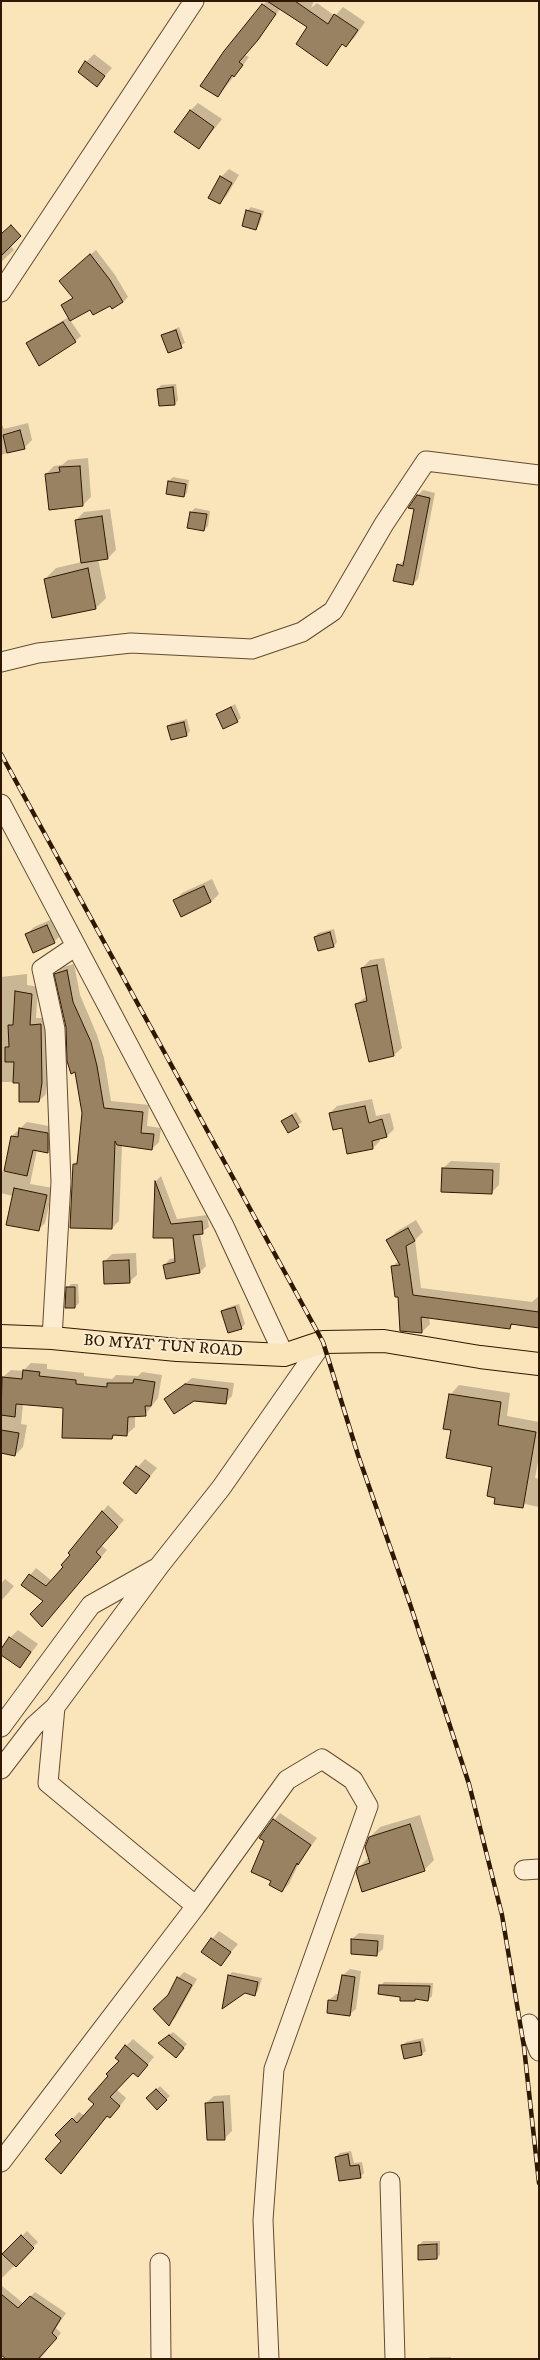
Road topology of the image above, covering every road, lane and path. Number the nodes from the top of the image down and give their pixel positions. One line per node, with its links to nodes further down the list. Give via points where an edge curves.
1 (194, 1): 2 (street)
2 (1, 292)
3 (539, 475): 4 (street, via 426,461 384,524 333,611 295,635 252,650 131,643 38,653)
4 (1, 662)
5 (1, 804): 6 (street)
6 (76, 946): 8 (street, via 42,969 55,1029 61,1182); 10 (street, via 224,1226)
7 (1, 1336): 8 (main road, BO MYAT TUN ROAD)
8 (52, 1338): 10 (main road, BO MYAT TUN ROAD, via 177,1350)
9 (323, 1342): 10 (main road, BO MYAT TUN ROAD); 11 (main road, BO MYAT TUN ROAD, via 384,1341); 12 (street, via 221,1488)
10 (284, 1356)
11 (539, 1364)
12 (160, 1565): 13 (street); 14 (street, via 92,1604)
13 (55, 1707): 15 (street, via 34,1726); 16 (street, via 48,1783)
14 (1, 1727)
15 (1, 1769)
16 (196, 1906): 19 (street); 23 (street, via 287,1780 322,1759 353,1780 368,1806 274,2069 263,2220)
17 (529, 2024): 18 (street)
18 (539, 2051)
19 (1, 2162)
20 (390, 2182): 24 (street)
21 (160, 2263): 22 (street)
22 (161, 2359)
23 (269, 2359)
24 (395, 2359)

